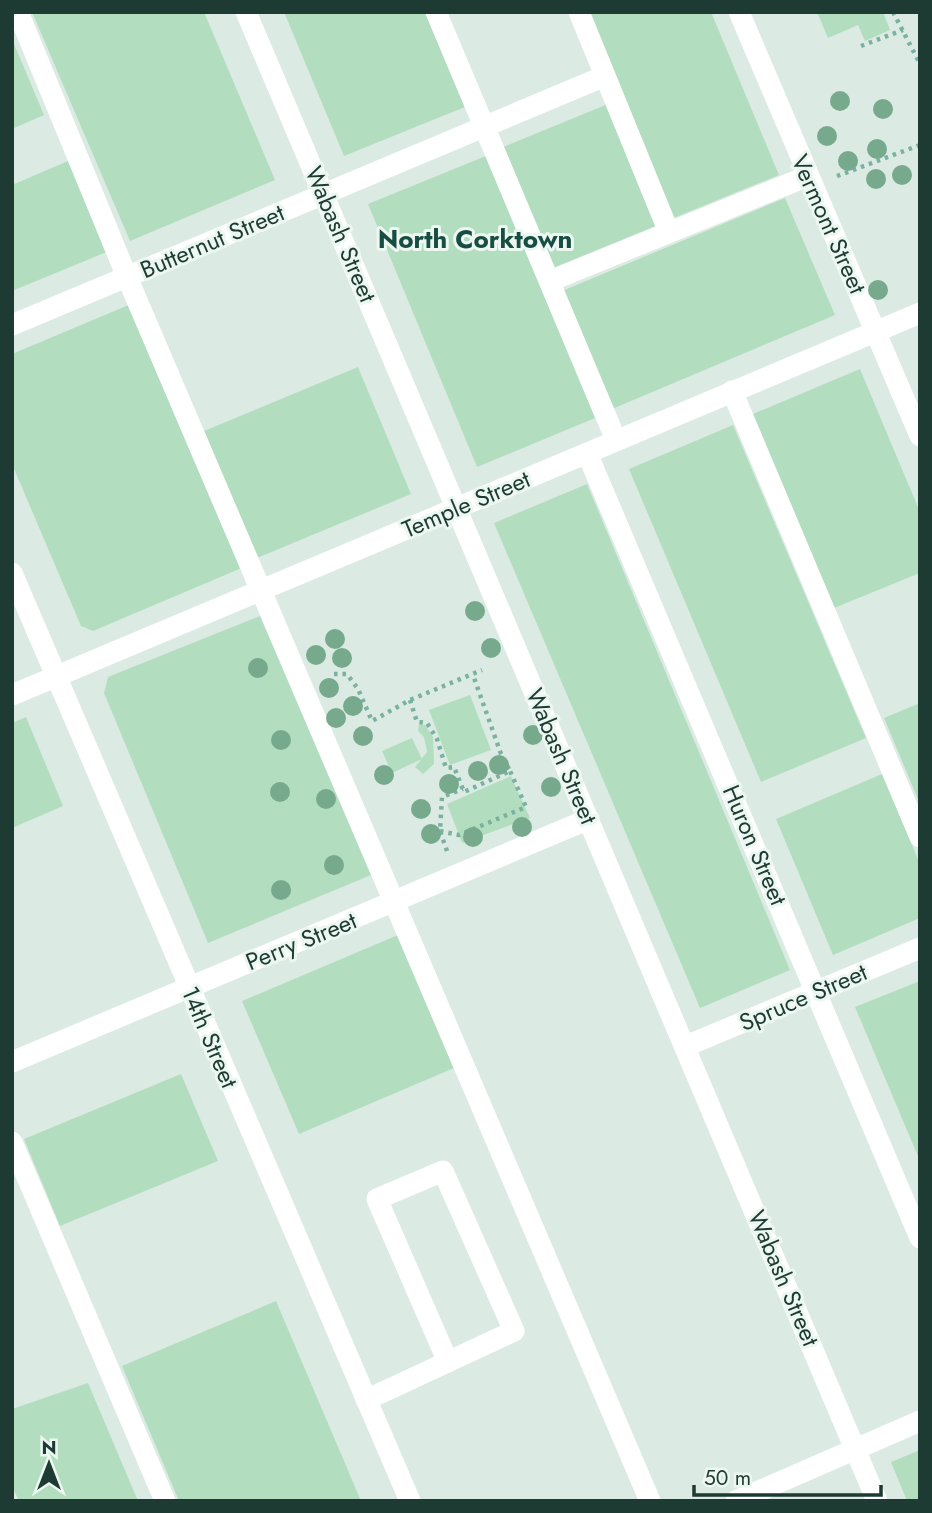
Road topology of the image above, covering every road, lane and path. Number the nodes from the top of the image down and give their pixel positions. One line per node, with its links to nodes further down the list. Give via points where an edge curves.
1 (18, 12): 17 (street)
2 (246, 12): 15 (street, Wabash Street)
3 (436, 12): 11 (street)
4 (579, 12): 10 (street)
5 (739, 12): 13 (street, Vermont Street)
6 (893, 12): 7 (path)
7 (903, 30): 8 (path); 9 (path)
8 (861, 46)
9 (920, 64)
10 (605, 76): 11 (street, Butternut Street); 16 (street)
11 (485, 126): 15 (street, Butternut Street); 18 (street)
12 (920, 145): 14 (path)
13 (807, 176): 16 (street); 21 (street, Vermont Street)
14 (837, 176)
15 (324, 194): 17 (street, Butternut Street); 26 (street, Wabash Street)
16 (668, 230): 18 (street)
17 (127, 277): 20 (street, Butternut Street); 28 (street)
18 (550, 281): 24 (street)
19 (920, 313): 21 (street, Temple Street)
20 (12, 325)
21 (876, 331): 22 (street, Temple Street); 23 (street, Vermont Street)
22 (732, 391): 24 (street, Temple Street); 39 (street)
23 (920, 436)
24 (617, 440): 25 (street, Temple Street)
25 (587, 453): 26 (street, Temple Street); 44 (street, Huron Street)
26 (457, 508): 28 (street, Temple Street); 37 (street, Wabash Street)
27 (12, 573): 32 (street, 14th Street)
28 (262, 590): 32 (street, Temple Street); 41 (street)
29 (482, 670): 31 (path)
30 (334, 674): 34 (path, via 346,674 372,721)
31 (473, 675): 34 (path); 35 (path)
32 (57, 677): 33 (street, Temple Street); 43 (street, 14th Street)
33 (12, 695)
34 (410, 700): 36 (path, via 417,722 427,723 438,738 446,768 454,767)
35 (510, 771): 36 (path); 38 (path, via 526,807 459,835)
36 (463, 789): 38 (path, via 442,797)
37 (589, 819): 41 (street, Perry Street); 45 (street, Wabash Street)
38 (440, 831): 40 (path)
39 (920, 837)
40 (447, 852)
41 (395, 902): 43 (street, Perry Street); 55 (street)
42 (920, 948): 44 (street, Spruce Street)
43 (189, 988): 46 (street, Perry Street); 50 (street, 14th Street)
44 (816, 992): 45 (street, Spruce Street); 48 (street, Huron Street)
45 (686, 1046): 52 (street, Wabash Street)
46 (12, 1062)
47 (12, 1142): 53 (street)
48 (920, 1238)
49 (448, 1362): 49 (street, via 514,1331 443,1171 377,1199); 50 (street)
50 (366, 1400): 54 (street, 14th Street)
51 (920, 1421): 52 (street)
52 (856, 1450): 56 (street); 57 (street, Wabash Street)
53 (165, 1501)
54 (410, 1501)
55 (650, 1501)
56 (736, 1501)
57 (877, 1501)

